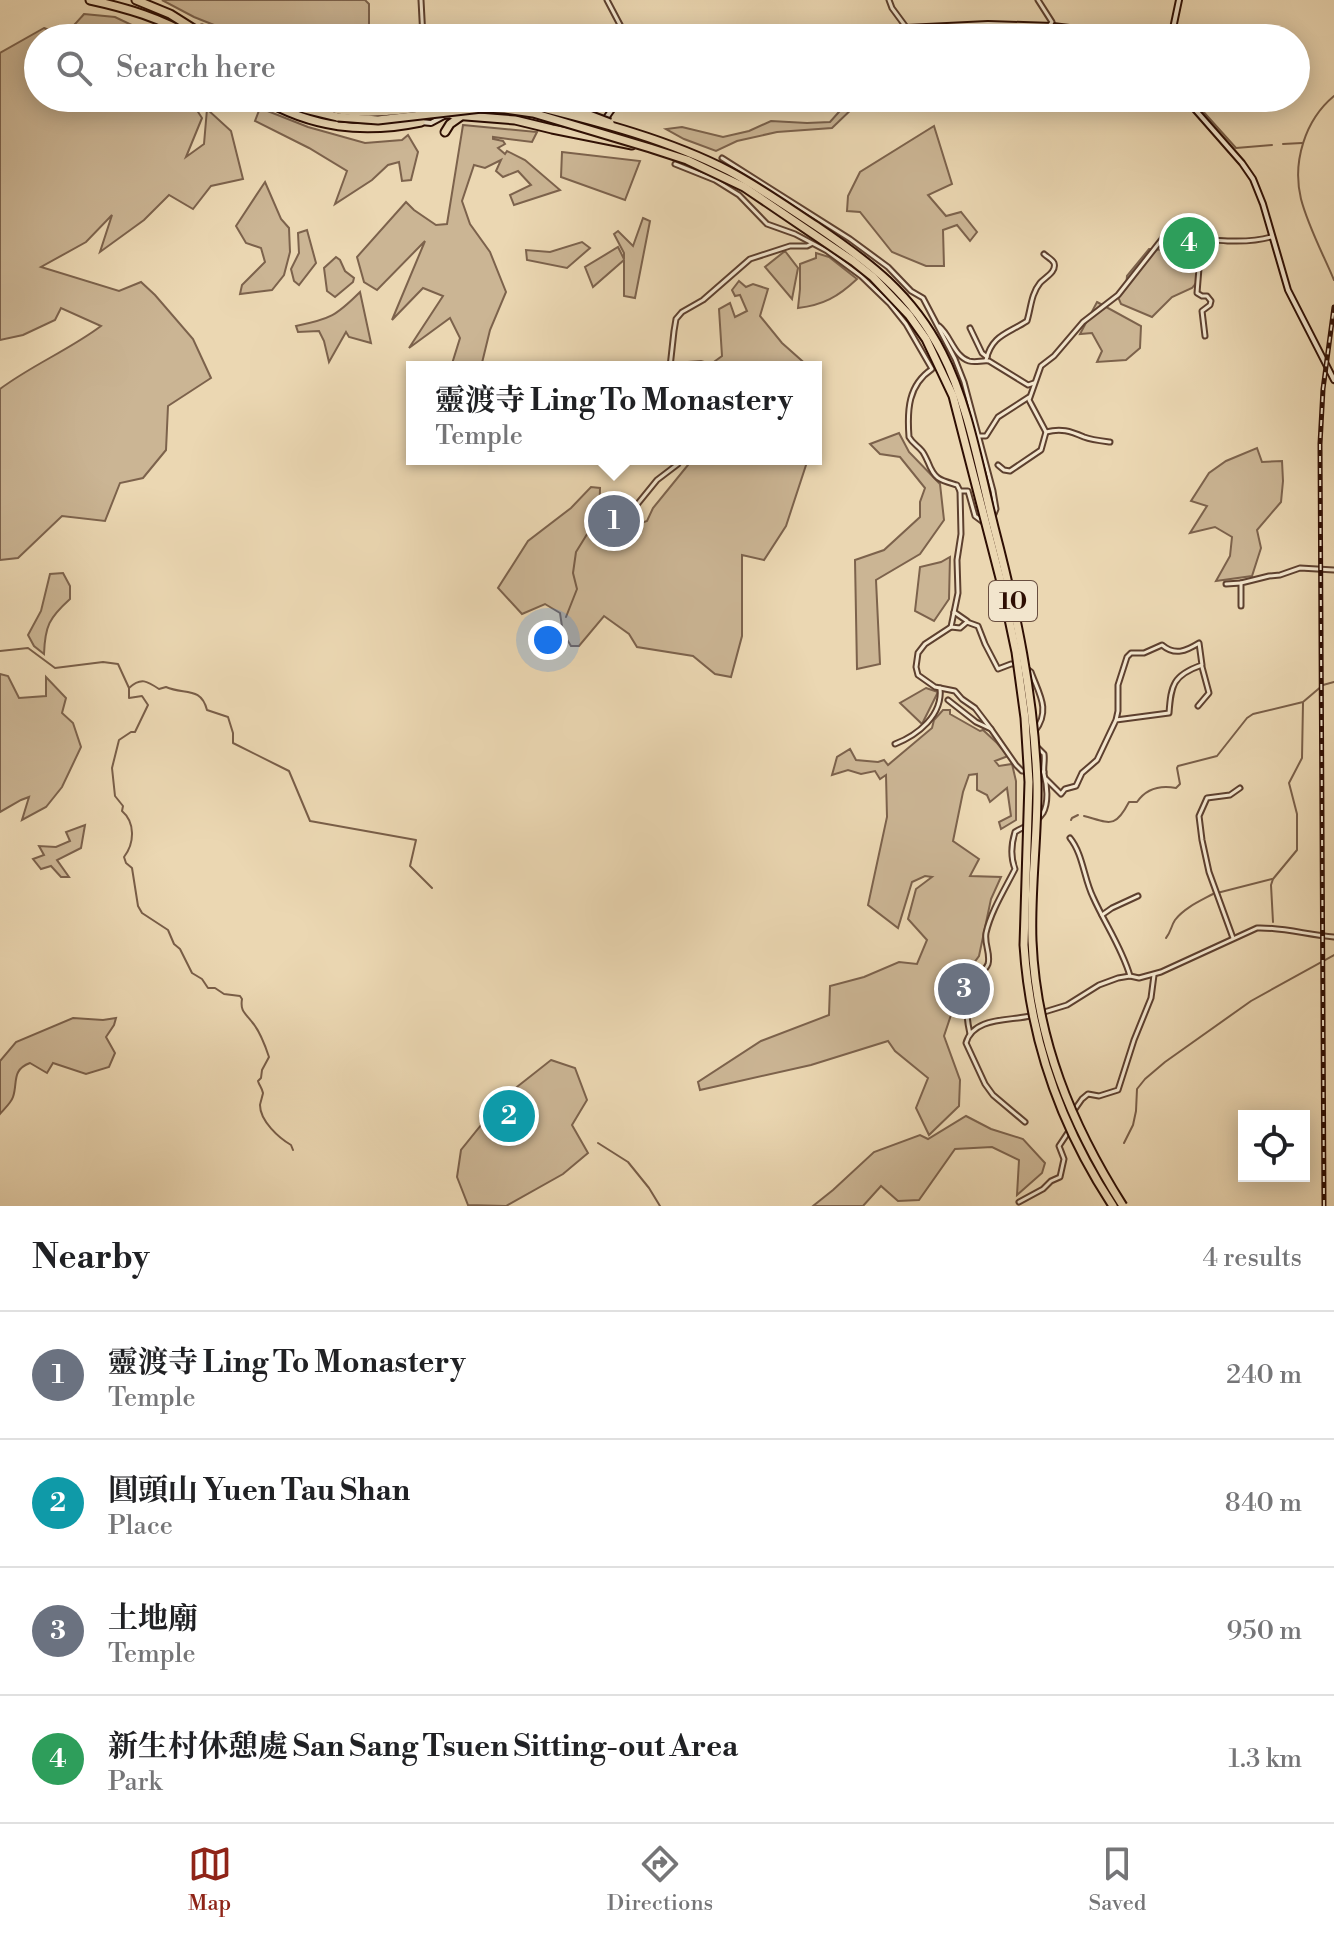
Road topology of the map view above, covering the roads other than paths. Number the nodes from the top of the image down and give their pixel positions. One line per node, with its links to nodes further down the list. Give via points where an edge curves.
1 (90, 0): 9 (highway)
2 (136, 0): 8 (highway)
3 (421, 0): 12 (street)
4 (607, 0): 13 (street)
5 (889, 0): 14 (street)
6 (1038, 0): 15 (street)
7 (1179, 0): 16 (street)
8 (181, 20): 10 (highway); 11 (highway)
9 (167, 24)
10 (187, 24)
11 (189, 24)
12 (422, 24)
13 (620, 24)
14 (904, 24)
15 (1050, 24)
16 (1174, 24)
17 (288, 112): 34 (highway, via 337,126 378,129)
18 (325, 112): 31 (highway, 10)
19 (333, 112): 31 (highway, 10)
20 (356, 112): 31 (highway, 10, bridge)
21 (356, 112): 22 (highway, 10, bridge)
22 (386, 112)
23 (413, 112): 34 (street)
24 (444, 112): 32 (street)
25 (468, 112): 33 (street)
26 (545, 112): 29 (street, via 599,128)
27 (555, 112): 36 (highway, 10, bridge)
28 (575, 112): 36 (highway, bridge)
29 (610, 112)
30 (1197, 112): 41 (street, via 1249,171)
31 (338, 114)
32 (444, 116): 33 (street); 34 (street)
33 (458, 116): 35 (highway); 36 (highway, bridge, via 515,120)
34 (421, 122)
35 (445, 132)
36 (651, 144): 89 (highway, 10, bridge, via 744,187 863,269 909,315 949,388 1009,615 1022,692 1029,782 1024,945 1036,1031 1064,1119); 90 (highway, 10, bridge, via 705,160 746,181 865,260 916,311 949,368 1009,585 1029,686 1037,784 1032,941 1044,1029 1072,1115)
37 (722, 158): 39 (street)
38 (675, 164): 40 (street, via 715,180 739,195 767,224)
39 (805, 211): 40 (street, via 794,226); 45 (street, via 888,267 923,298)
40 (795, 234): 43 (street)
41 (1272, 237): 42 (street); 50 (street, via 1288,290)
42 (1195, 238): 47 (street, via 1197,293 1211,301 1202,311); 51 (street, via 1166,234 1118,295 1041,366)
43 (811, 244): 49 (street, via 750,259 682,312 676,319); 58 (street, via 861,276 890,304 921,348 932,369 914,386 909,437 936,476)
44 (1044, 254): 48 (street, via 1055,266 1036,289 1027,321 995,340)
45 (937, 326): 48 (street, via 966,360); 54 (street, via 964,382)
46 (970, 328): 48 (street)
47 (1205, 336)
48 (987, 359): 51 (street, via 1028,385)
49 (671, 361)
50 (1334, 380)
51 (1034, 383): 52 (street)
52 (1029, 397): 53 (street); 54 (street, via 998,417 986,436)
53 (1046, 432): 55 (street, via 1069,430); 57 (street, via 1037,454 1010,471)
54 (978, 436): 58 (street, via 996,509 992,519 980,522 968,491)
55 (1110, 442)
56 (677, 465): 60 (street)
57 (998, 465)
58 (960, 491): 66 (street)
59 (613, 503): 60 (street)
60 (631, 512): 61 (street)
61 (632, 521)
62 (1334, 570): 63 (street, via 1300,568)
63 (1241, 583): 64 (street); 65 (street)
64 (1226, 584)
65 (1241, 606)
66 (954, 612): 67 (street); 68 (street)
67 (967, 622): 68 (street); 76 (street, via 978,626 998,669 1016,664 1031,672 1044,710 1032,739 1044,754)
68 (951, 627): 70 (street, via 918,653 918,675)
69 (1202, 665): 72 (street, via 1209,693); 73 (street, via 1187,670 1170,687 1169,713); 73 (street, via 1199,643 1185,651 1162,645 1131,653 1118,685)
70 (940, 688): 74 (street, via 955,691); 75 (street, via 938,706 923,729)
71 (948, 700): 74 (street)
72 (1198, 706)
73 (1116, 720): 77 (street, via 1097,760 1076,786 1061,794)
74 (991, 729): 76 (street, via 1022,771)
75 (895, 744)
76 (1044, 772): 77 (street)
77 (1046, 779): 86 (street, via 1043,813 1015,832 1015,869 986,932 990,960 974,979 966,1005)
78 (1240, 788): 83 (street, via 1207,798 1199,816 1209,872)
79 (1070, 838): 81 (street)
80 (1138, 896): 81 (street)
81 (1102, 915): 85 (street)
82 (1334, 937): 83 (street, via 1257,928)
83 (1233, 938): 84 (street)
84 (1154, 974): 85 (street); 88 (street, via 1151,998 1118,1090 1082,1099 1068,1118 1069,1132 1059,1146 1064,1159 1060,1177)
85 (1130, 976): 86 (street, via 1099,985 1062,1007 985,1024)
86 (970, 1034): 87 (street, via 966,1043 985,1084)
87 (1025, 1122)
88 (1019, 1202)
89 (1113, 1206)
90 (1123, 1206)

